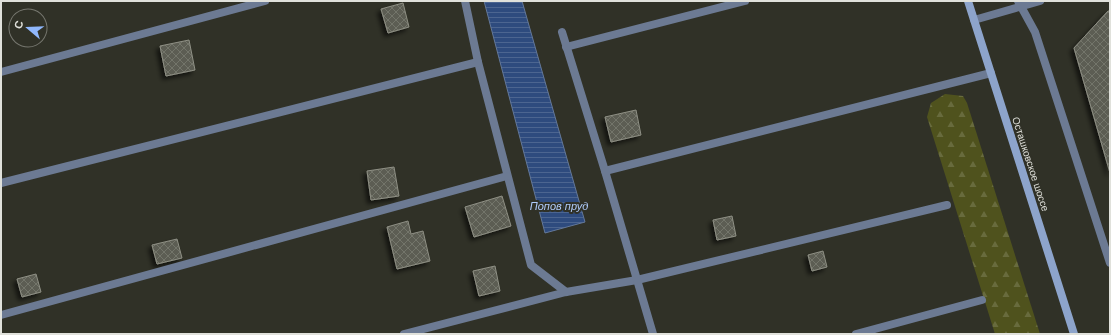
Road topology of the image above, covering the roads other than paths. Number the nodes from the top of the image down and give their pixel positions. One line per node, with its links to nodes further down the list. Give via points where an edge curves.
1 (265, 1): 11 (street)
2 (465, 1): 10 (street)
3 (745, 1): 9 (street)
4 (968, 1): 7 (main road, Осташковское шоссе)
5 (1040, 1): 6 (street)
6 (1019, 4): 7 (street); 17 (street, via 1035,32)
7 (974, 20): 12 (main road, Осташковское шоссе)
8 (562, 32): 9 (street)
9 (566, 46): 13 (street)
10 (478, 62): 14 (street); 15 (street)
11 (1, 72)
12 (991, 73): 13 (street); 25 (main road, Осташковское шоссе)
13 (605, 171): 18 (street)
14 (507, 176): 19 (street, via 531,265); 21 (street)
15 (1, 183)
16 (947, 205): 18 (street)
17 (1110, 263)
18 (637, 280): 19 (street); 23 (street)
19 (566, 292): 22 (street)
20 (982, 300): 24 (street)
21 (1, 315)
22 (404, 334)
23 (653, 334)
24 (856, 334)
25 (1074, 334)

